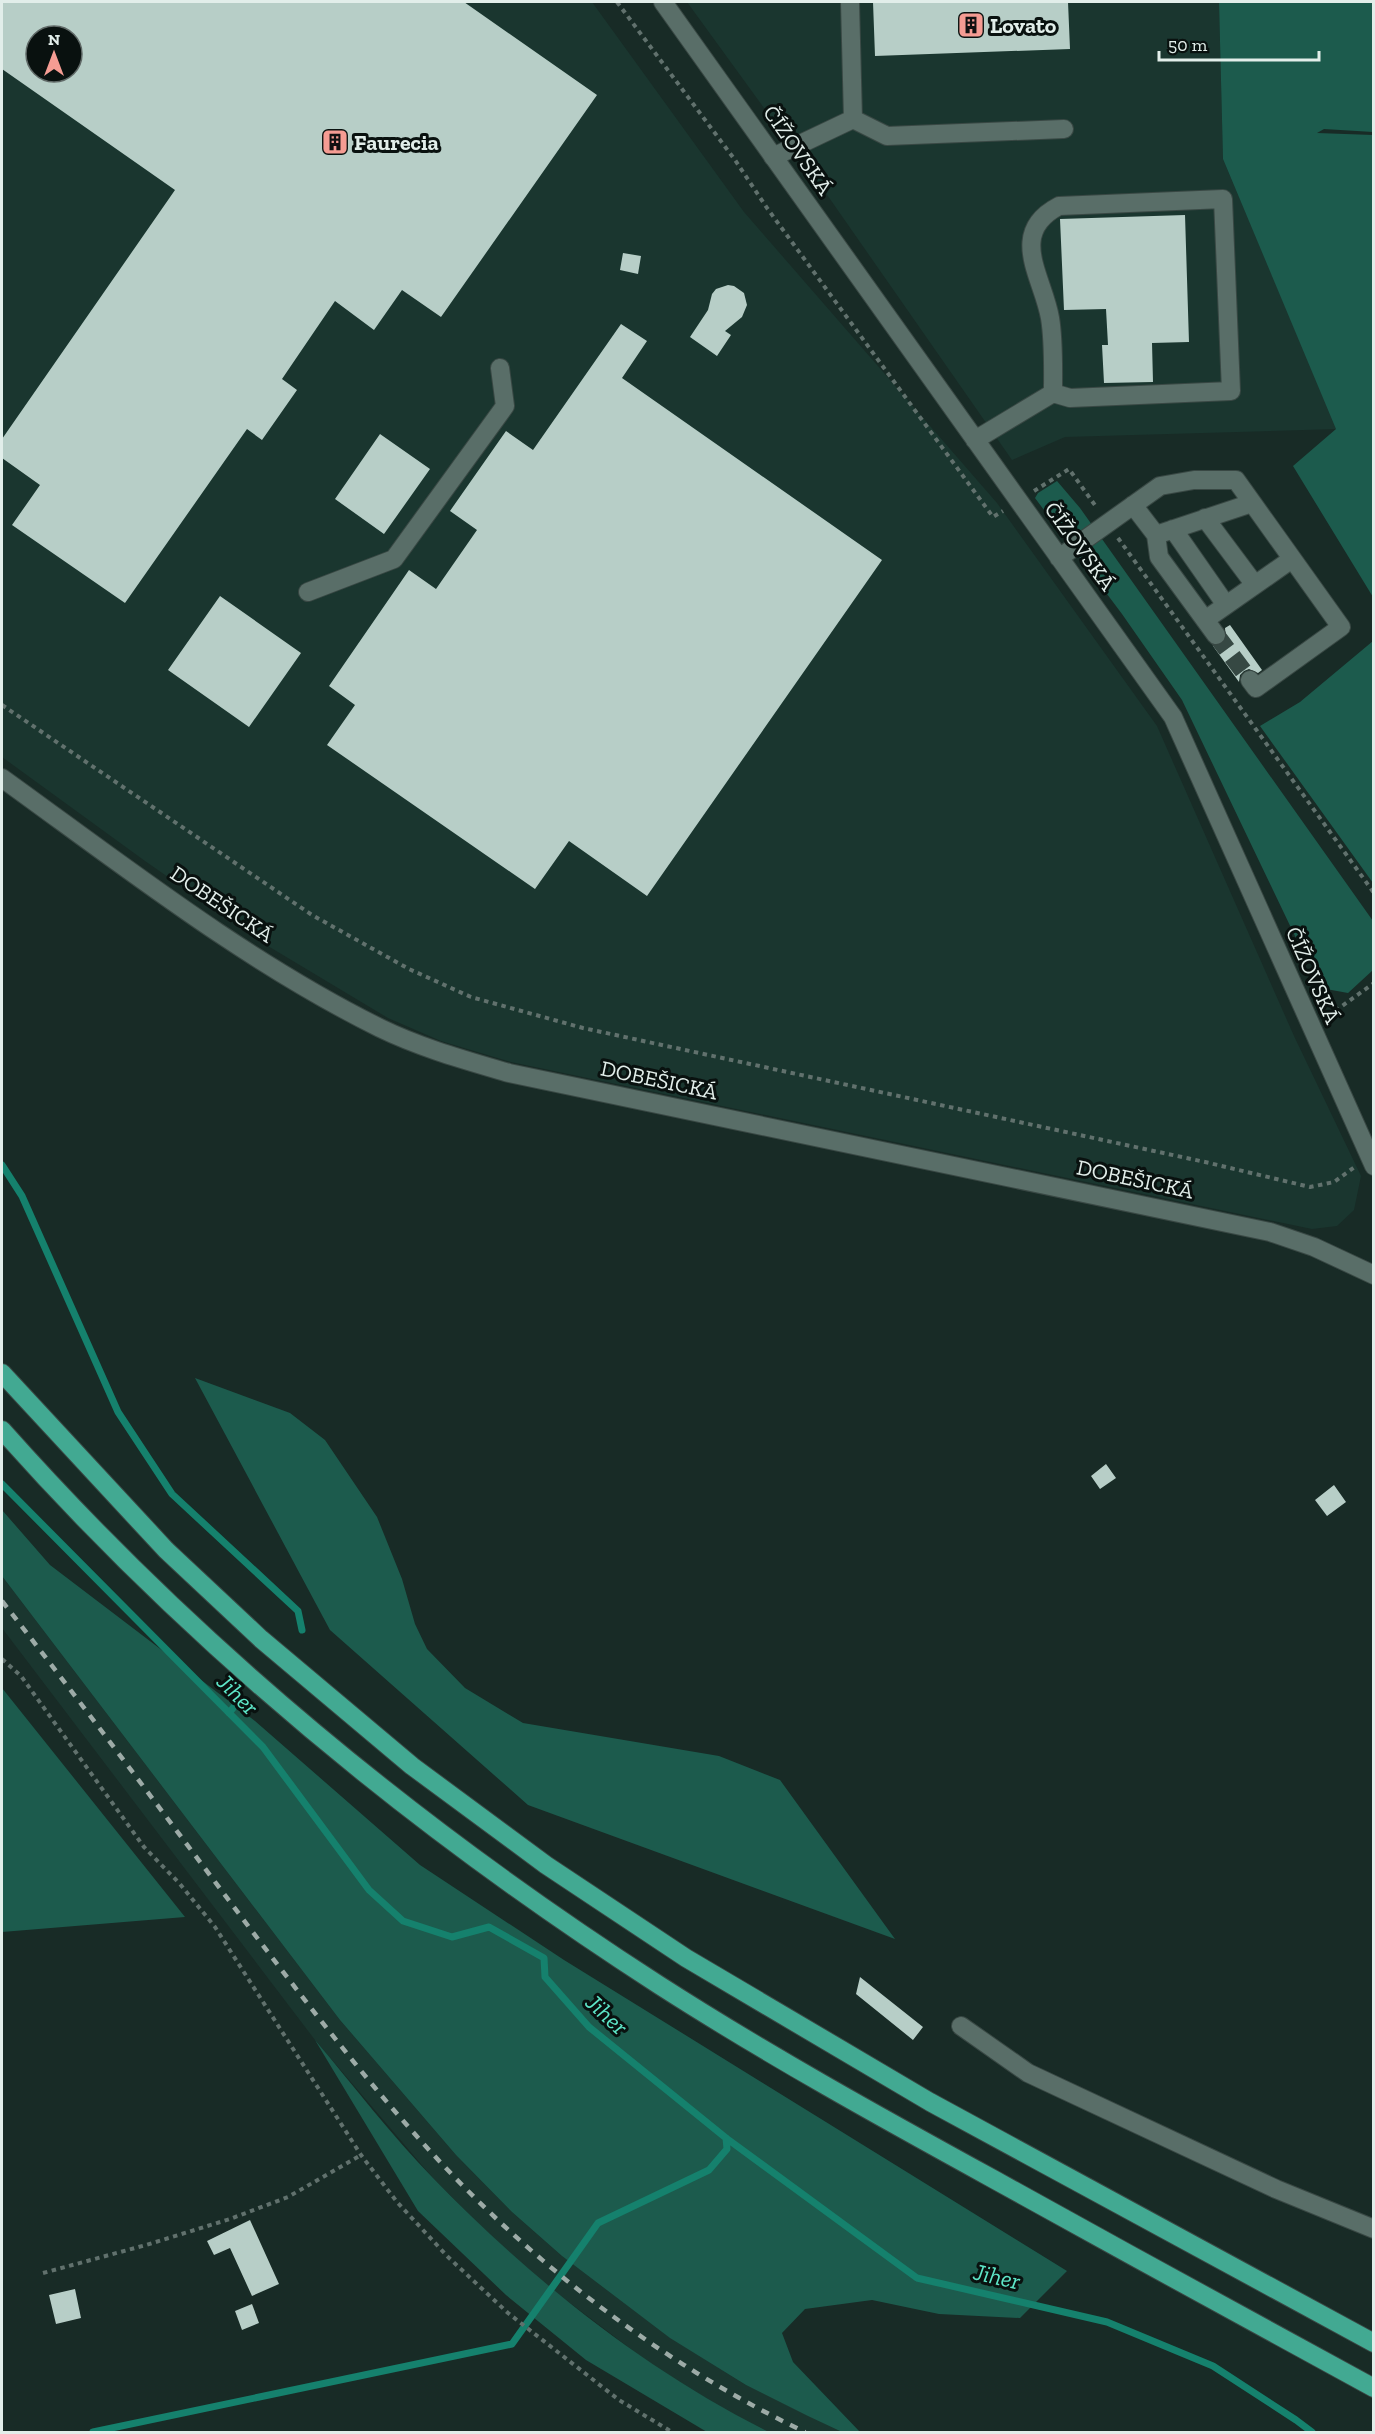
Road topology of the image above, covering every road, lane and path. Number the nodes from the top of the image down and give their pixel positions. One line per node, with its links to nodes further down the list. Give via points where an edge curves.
1 (617, 2): 10 (path, via 993,517)
2 (663, 2): 6 (street, ČÍŽOVSKÁ)
3 (850, 2): 4 (street)
4 (853, 119): 5 (street, via 887,136); 6 (street)
5 (1064, 129)
6 (773, 157): 9 (street, ČÍŽOVSKÁ)
7 (500, 368): 20 (street, via 505,406 394,559)
8 (1053, 393): 8 (street, via 1052,330 1034,271 1032,240 1035,225 1045,213 1059,206 1223,199 1231,391 1070,398); 9 (street)
9 (975, 440): 10 (street, ČÍŽOVSKÁ)
10 (1018, 501): 13 (path, via 1069,469); 17 (street, ČÍŽOVSKÁ)
11 (1252, 503): 12 (street, via 1236,480 1194,480 1160,486); 14 (street); 18 (street)
12 (1133, 505): 15 (street); 17 (street)
13 (1103, 517)
14 (1205, 518): 15 (street); 19 (street)
15 (1164, 532): 21 (street); 22 (street, via 1159,557)
16 (1117, 537): 27 (path)
17 (1059, 558): 29 (street, ČÍŽOVSKÁ, via 1173,717)
18 (1292, 559): 19 (street); 24 (street, via 1341,627 1256,688)
19 (1255, 585): 21 (street)
20 (308, 592)
21 (1226, 605): 22 (street)
22 (1205, 620): 23 (street)
23 (1216, 635)
24 (1250, 680)
25 (2, 705): 30 (path, via 312,915 409,969 471,997 583,1028 1310,1187 1334,1182 1353,1167)
26 (2, 778): 31 (street, DOBEŠICKÁ, via 253,956 381,1029 442,1053 508,1073 1270,1232)
27 (1374, 893)
28 (1374, 982): 29 (path)
29 (1311, 1028): 30 (street, ČÍŽOVSKÁ)
30 (1372, 1164)
31 (1373, 1274)
32 (2, 1373): 39 (highway, via 166,1550 261,1639 412,1766 546,1865 686,1958 930,2102)
33 (2, 1430): 40 (highway, via 141,1576 263,1689 396,1800 524,1893 659,1985 789,2065)
34 (2, 1659): 36 (path, via 21,1676 144,1848 215,1927)
35 (962, 2026): 37 (street, via 1050,2084 1265,2184)
36 (361, 2155): 38 (path, via 288,2197 146,2245); 41 (path, via 433,2241 508,2313 619,2400)
37 (1374, 2229)
38 (43, 2273)
39 (1374, 2343)
40 (1374, 2388)
41 (672, 2433)

